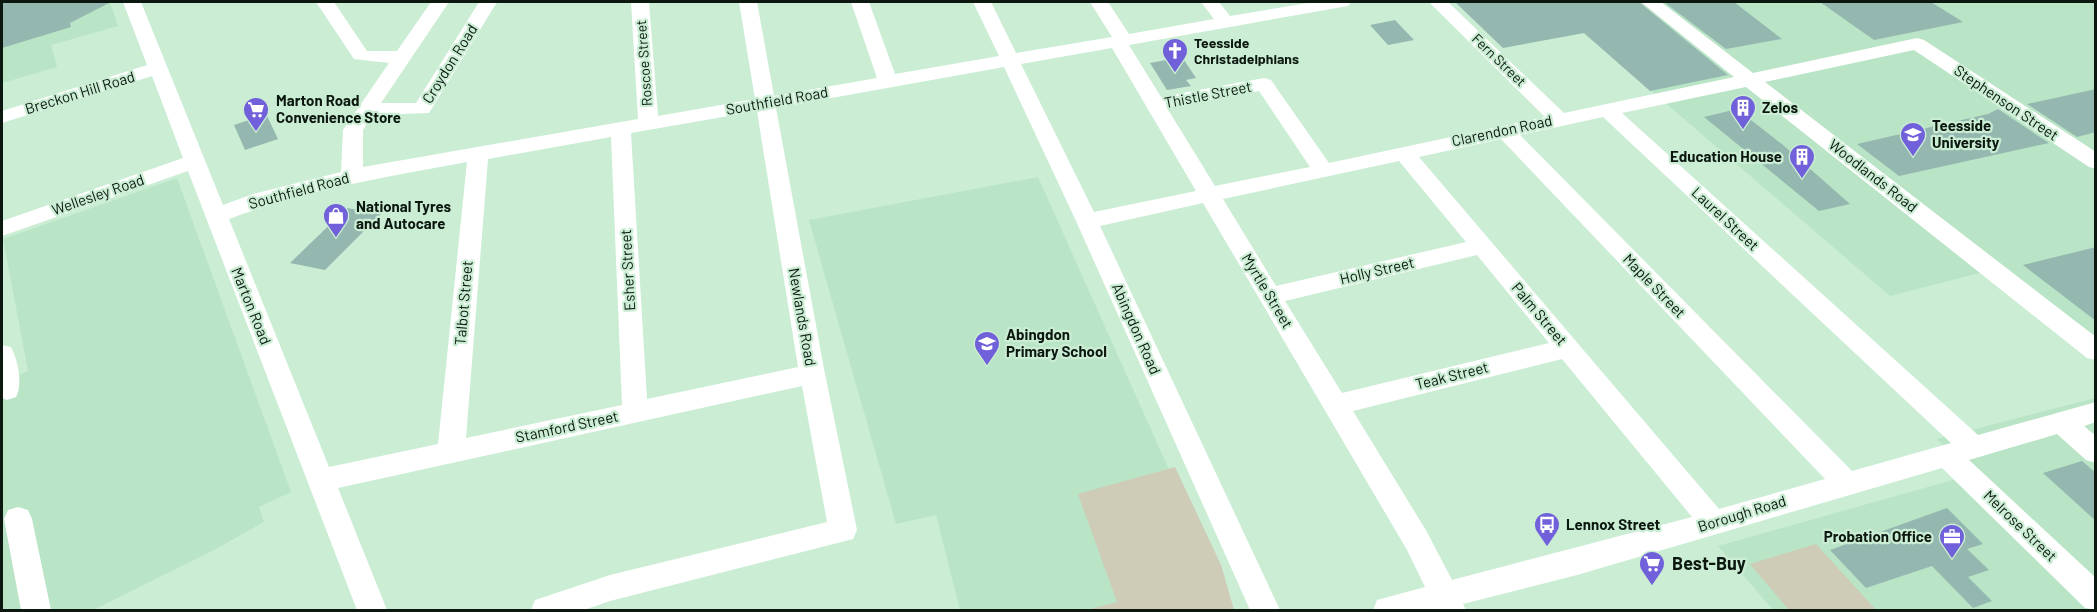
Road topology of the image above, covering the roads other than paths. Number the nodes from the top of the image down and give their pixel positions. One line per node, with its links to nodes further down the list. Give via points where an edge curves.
1 (132, 2): 20 (street, Marton Road)
2 (325, 2): 19 (street, via 361,55)
3 (440, 2): 19 (street)
4 (488, 2): 25 (street, Croydon Road, via 422,109)
5 (640, 2): 29 (street, Roscoe Street)
6 (748, 2): 23 (street, Newlands Road)
7 (860, 2): 22 (street)
8 (982, 2): 18 (street, Abingdon Road)
9 (1210, 2): 15 (street)
10 (1342, 2): 13 (street, Southfield Road)
11 (1438, 2): 28 (street, Fern Street)
12 (1650, 2): 21 (street, Woodlands Road)
13 (1317, 4): 15 (street, Southfield Road)
14 (1104, 9): 16 (street, Myrtle Street)
15 (1226, 22): 16 (street, Southfield Road)
16 (1121, 40): 18 (street, Southfield Road); 24 (street, Myrtle Street)
17 (1917, 44): 21 (street, Clarendon Road); 35 (street, Stephenson Street)
18 (1005, 51): 22 (street, Southfield Road); 40 (street, Abingdon Road)
19 (400, 57): 25 (street)
20 (158, 68): 27 (street, Breckon Hill Road); 34 (street, Marton Road)
21 (1749, 79): 26 (street, Clarendon Road); 45 (street, Woodlands Road)
22 (888, 81): 23 (street, Southfield Road)
23 (764, 96): 29 (street, Southfield Road); 47 (street, Newlands Road)
24 (1156, 104): 36 (street, Thistle Street, via 1264,84); 38 (street, Myrtle Street)
25 (365, 109): 37 (street, via 353,130)
26 (1606, 109): 28 (street, Clarendon Road); 53 (street, Laurel Street)
27 (2, 117)
28 (1560, 119): 31 (street, Clarendon Road)
29 (648, 124): 30 (street, Southfield Road)
30 (621, 129): 33 (street, Southfield Road); 50 (street, Esher Street)
31 (1504, 131): 32 (street, Clarendon Road); 58 (street, Maple Street)
32 (1404, 153): 36 (street, Clarendon Road); 42 (street, Palm Street)
33 (478, 154): 37 (street, Southfield Road); 54 (street, Talbot Street)
34 (194, 162): 39 (street, Marton Road); 41 (street, Wellesley Road)
35 (2096, 162)
36 (1323, 170): 38 (street, Clarendon Road)
37 (352, 176): 39 (street, Southfield Road, via 261,199)
38 (1209, 194): 40 (street, Clarendon Road); 43 (street, Myrtle Street)
39 (215, 216): 57 (street, Marton Road)
40 (1087, 220): 63 (street, Abingdon Road)
41 (2, 229)
42 (1483, 246): 43 (street, Holly Street); 44 (street, Palm Street)
43 (1270, 296): 49 (street, Myrtle Street)
44 (1567, 348): 49 (street, Teak Street); 60 (street, Palm Street)
45 (2096, 351)
46 (2, 354): 48 (street)
47 (812, 374): 50 (street, Stamford Street); 66 (street, Newlands Road, via 843,530 610,588)
48 (7, 390)
49 (1336, 405): 62 (street, Myrtle Street, via 1417,541)
50 (636, 412): 54 (street, Stamford Street)
51 (2096, 412): 52 (street, Borough Road)
52 (2061, 422): 53 (street, Borough Road); 55 (street)
53 (1973, 447): 56 (street, Borough Road)
54 (451, 452): 57 (street, Stamford Street)
55 (2096, 452)
56 (1946, 454): 58 (street, Borough Road); 61 (street, Melrose Street)
57 (322, 480): 65 (street, Marton Road)
58 (1845, 482): 60 (street, Borough Road)
59 (18, 519): 64 (street)
60 (1714, 522): 62 (street, Borough Road)
61 (2096, 598)
62 (1446, 603): 67 (street, Borough Road)
63 (1262, 605)
64 (36, 610)
65 (372, 610)
66 (546, 610)
67 (1388, 610)

